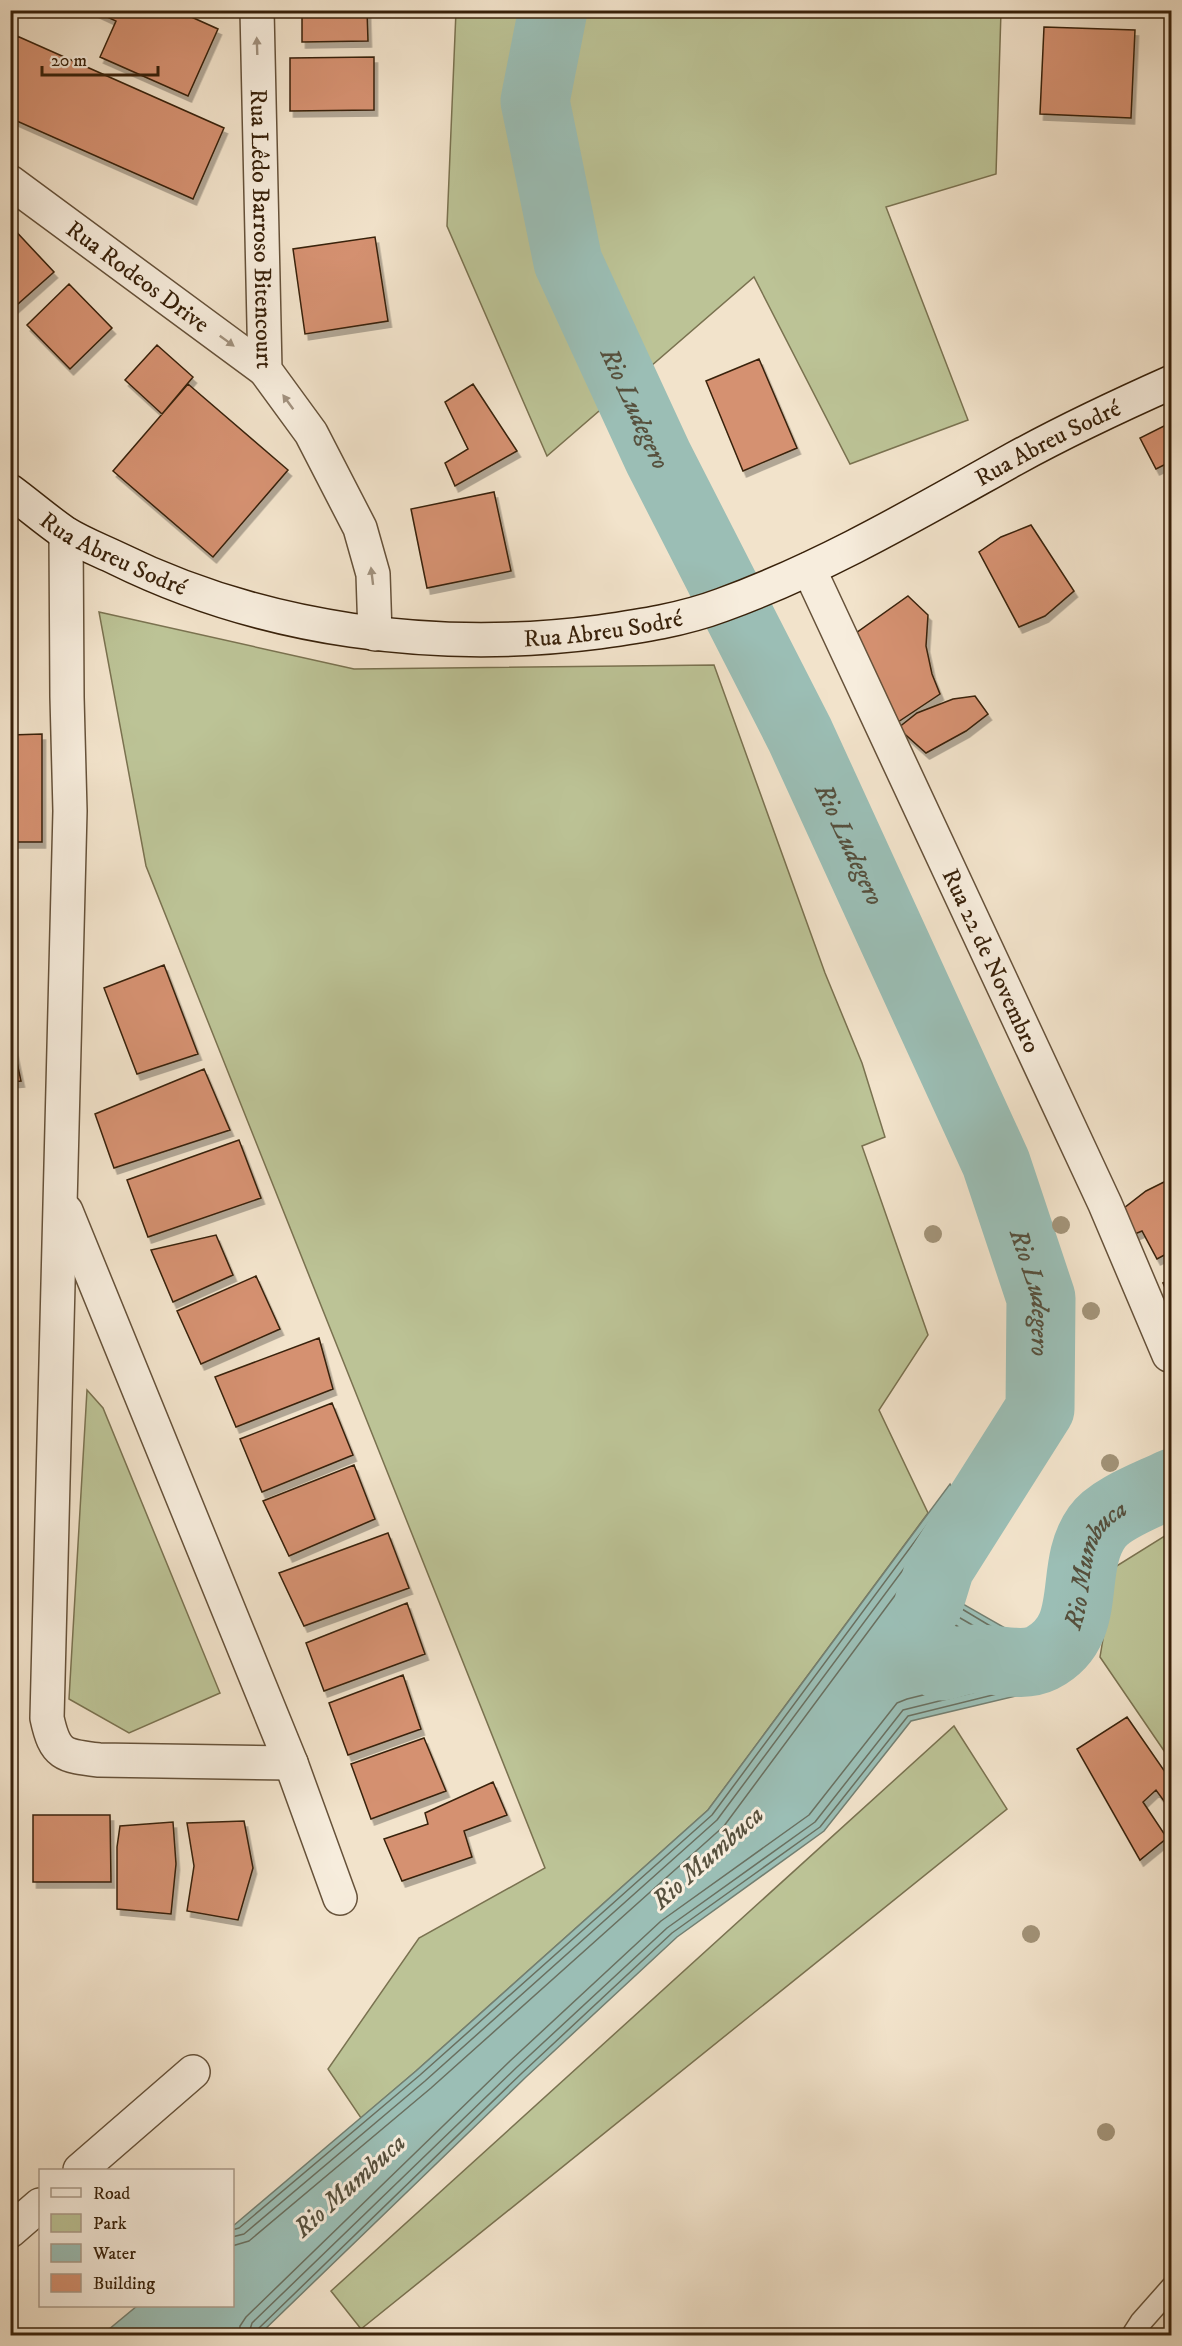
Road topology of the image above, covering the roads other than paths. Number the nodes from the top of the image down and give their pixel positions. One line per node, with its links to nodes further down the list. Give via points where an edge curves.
1 (257, 10): 3 (street, Rua Lêdo Barroso Bitencourt, one-way to 1)
2 (10, 182): 3 (street, Rua Rodeos Drive, one-way to 3)
3 (266, 370): 8 (street, Rua Lêdo Barroso Bitencourt, one-way to 3, via 373,573 360,528 311,433)
4 (1172, 382): 7 (street, Rua Abreu Sodré, via 1026,453 909,519)
5 (10, 491): 6 (street, Rua Abreu Sodré)
6 (66, 534): 8 (street, Rua Abreu Sodré, via 156,578 245,608); 9 (street, via 70,811)
7 (809, 568): 8 (street, Rua Abreu Sodré, via 720,606 648,626 553,638 460,640); 10 (street, Rua 22 de Novembro, via 1105,1204)
8 (375, 634)
9 (61, 1198): 11 (street); 11 (street, via 47,1718 52,1740 73,1757 99,1760)
10 (1168, 1355)
11 (291, 1763): 12 (street)
12 (340, 1898)
13 (193, 2072): 14 (street)
14 (81, 2169)
15 (39, 2206): 16 (street)
16 (10, 2231)
17 (1172, 2287): 18 (lane)
18 (1132, 2336)

